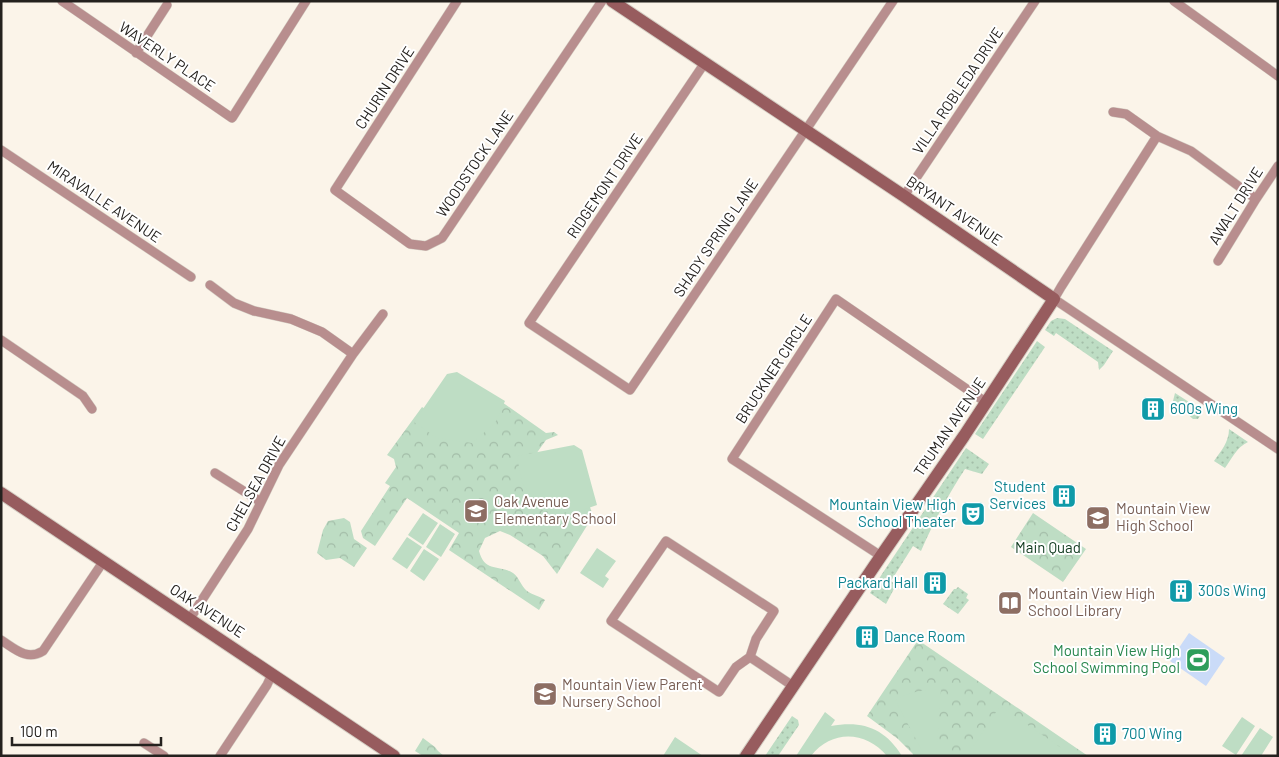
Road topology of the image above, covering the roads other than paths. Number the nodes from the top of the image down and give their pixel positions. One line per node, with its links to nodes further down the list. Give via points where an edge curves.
1 (62, 1): 10 (street, WAVERLY PLACE)
2 (306, 1): 10 (street, WAVERLY PLACE, via 232,118)
3 (458, 1): 18 (street, CHURIN DRIVE)
4 (602, 1): 18 (street, WOODSTOCK LANE, via 442,238 426,246 410,244)
5 (612, 1): 11 (street, BRYANT AVENUE)
6 (893, 1): 14 (street, SHADY SPRING LANE)
7 (1035, 1): 19 (street, VILLA ROBLEDA DRIVE)
8 (1174, 1): 12 (street)
9 (167, 5): 10 (street)
10 (136, 53)
11 (704, 64): 14 (street, BRYANT AVENUE); 26 (street, RIDGEMONT DRIVE)
12 (1278, 76)
13 (1113, 112): 15 (street, via 1126,114)
14 (805, 131): 19 (street, BRYANT AVENUE); 26 (street, SHADY SPRING LANE, via 630,390)
15 (1157, 136): 20 (street, via 1191,151); 24 (street, TRUMAN AVENUE)
16 (1, 150): 22 (street, MIRAVALLE AVENUE)
17 (1278, 166): 20 (street, AWALT DRIVE)
18 (335, 190)
19 (904, 196): 24 (street, BRYANT AVENUE)
20 (1256, 199): 21 (street, AWALT DRIVE)
21 (1218, 261)
22 (191, 277)
23 (210, 286): 28 (street, via 234,303 291,319 322,332)
24 (1054, 299): 29 (street, TRUMAN AVENUE); 31 (street, BRYANT AVENUE)
25 (383, 314): 28 (street, CHELSEA DRIVE)
26 (530, 323)
27 (1, 340): 30 (street, via 84,396)
28 (353, 354): 34 (street, CHELSEA DRIVE, via 280,465)
29 (987, 403): 35 (street, TRUMAN AVENUE); 35 (street, BRUCKNER CIRCLE, via 836,299 732,459)
30 (92, 409)
31 (1278, 449)
32 (215, 473): 34 (street)
33 (1, 493): 36 (street, OAK AVENUE)
34 (261, 502): 37 (street, CHELSEA DRIVE, via 248,530)
35 (881, 556): 41 (street, TRUMAN AVENUE)
36 (104, 562): 37 (street, OAK AVENUE); 38 (street, via 42,651 26,655)
37 (189, 620): 40 (street, OAK AVENUE)
38 (1, 640)
39 (750, 657): 39 (street, via 736,668 718,692 611,621 666,541 774,611 756,639); 41 (street)
40 (272, 674): 44 (street); 45 (street, OAK AVENUE)
41 (793, 686): 46 (street, TRUMAN AVENUE)
42 (144, 743): 43 (street)
43 (164, 756)
44 (220, 756)
45 (394, 756)
46 (746, 756)

